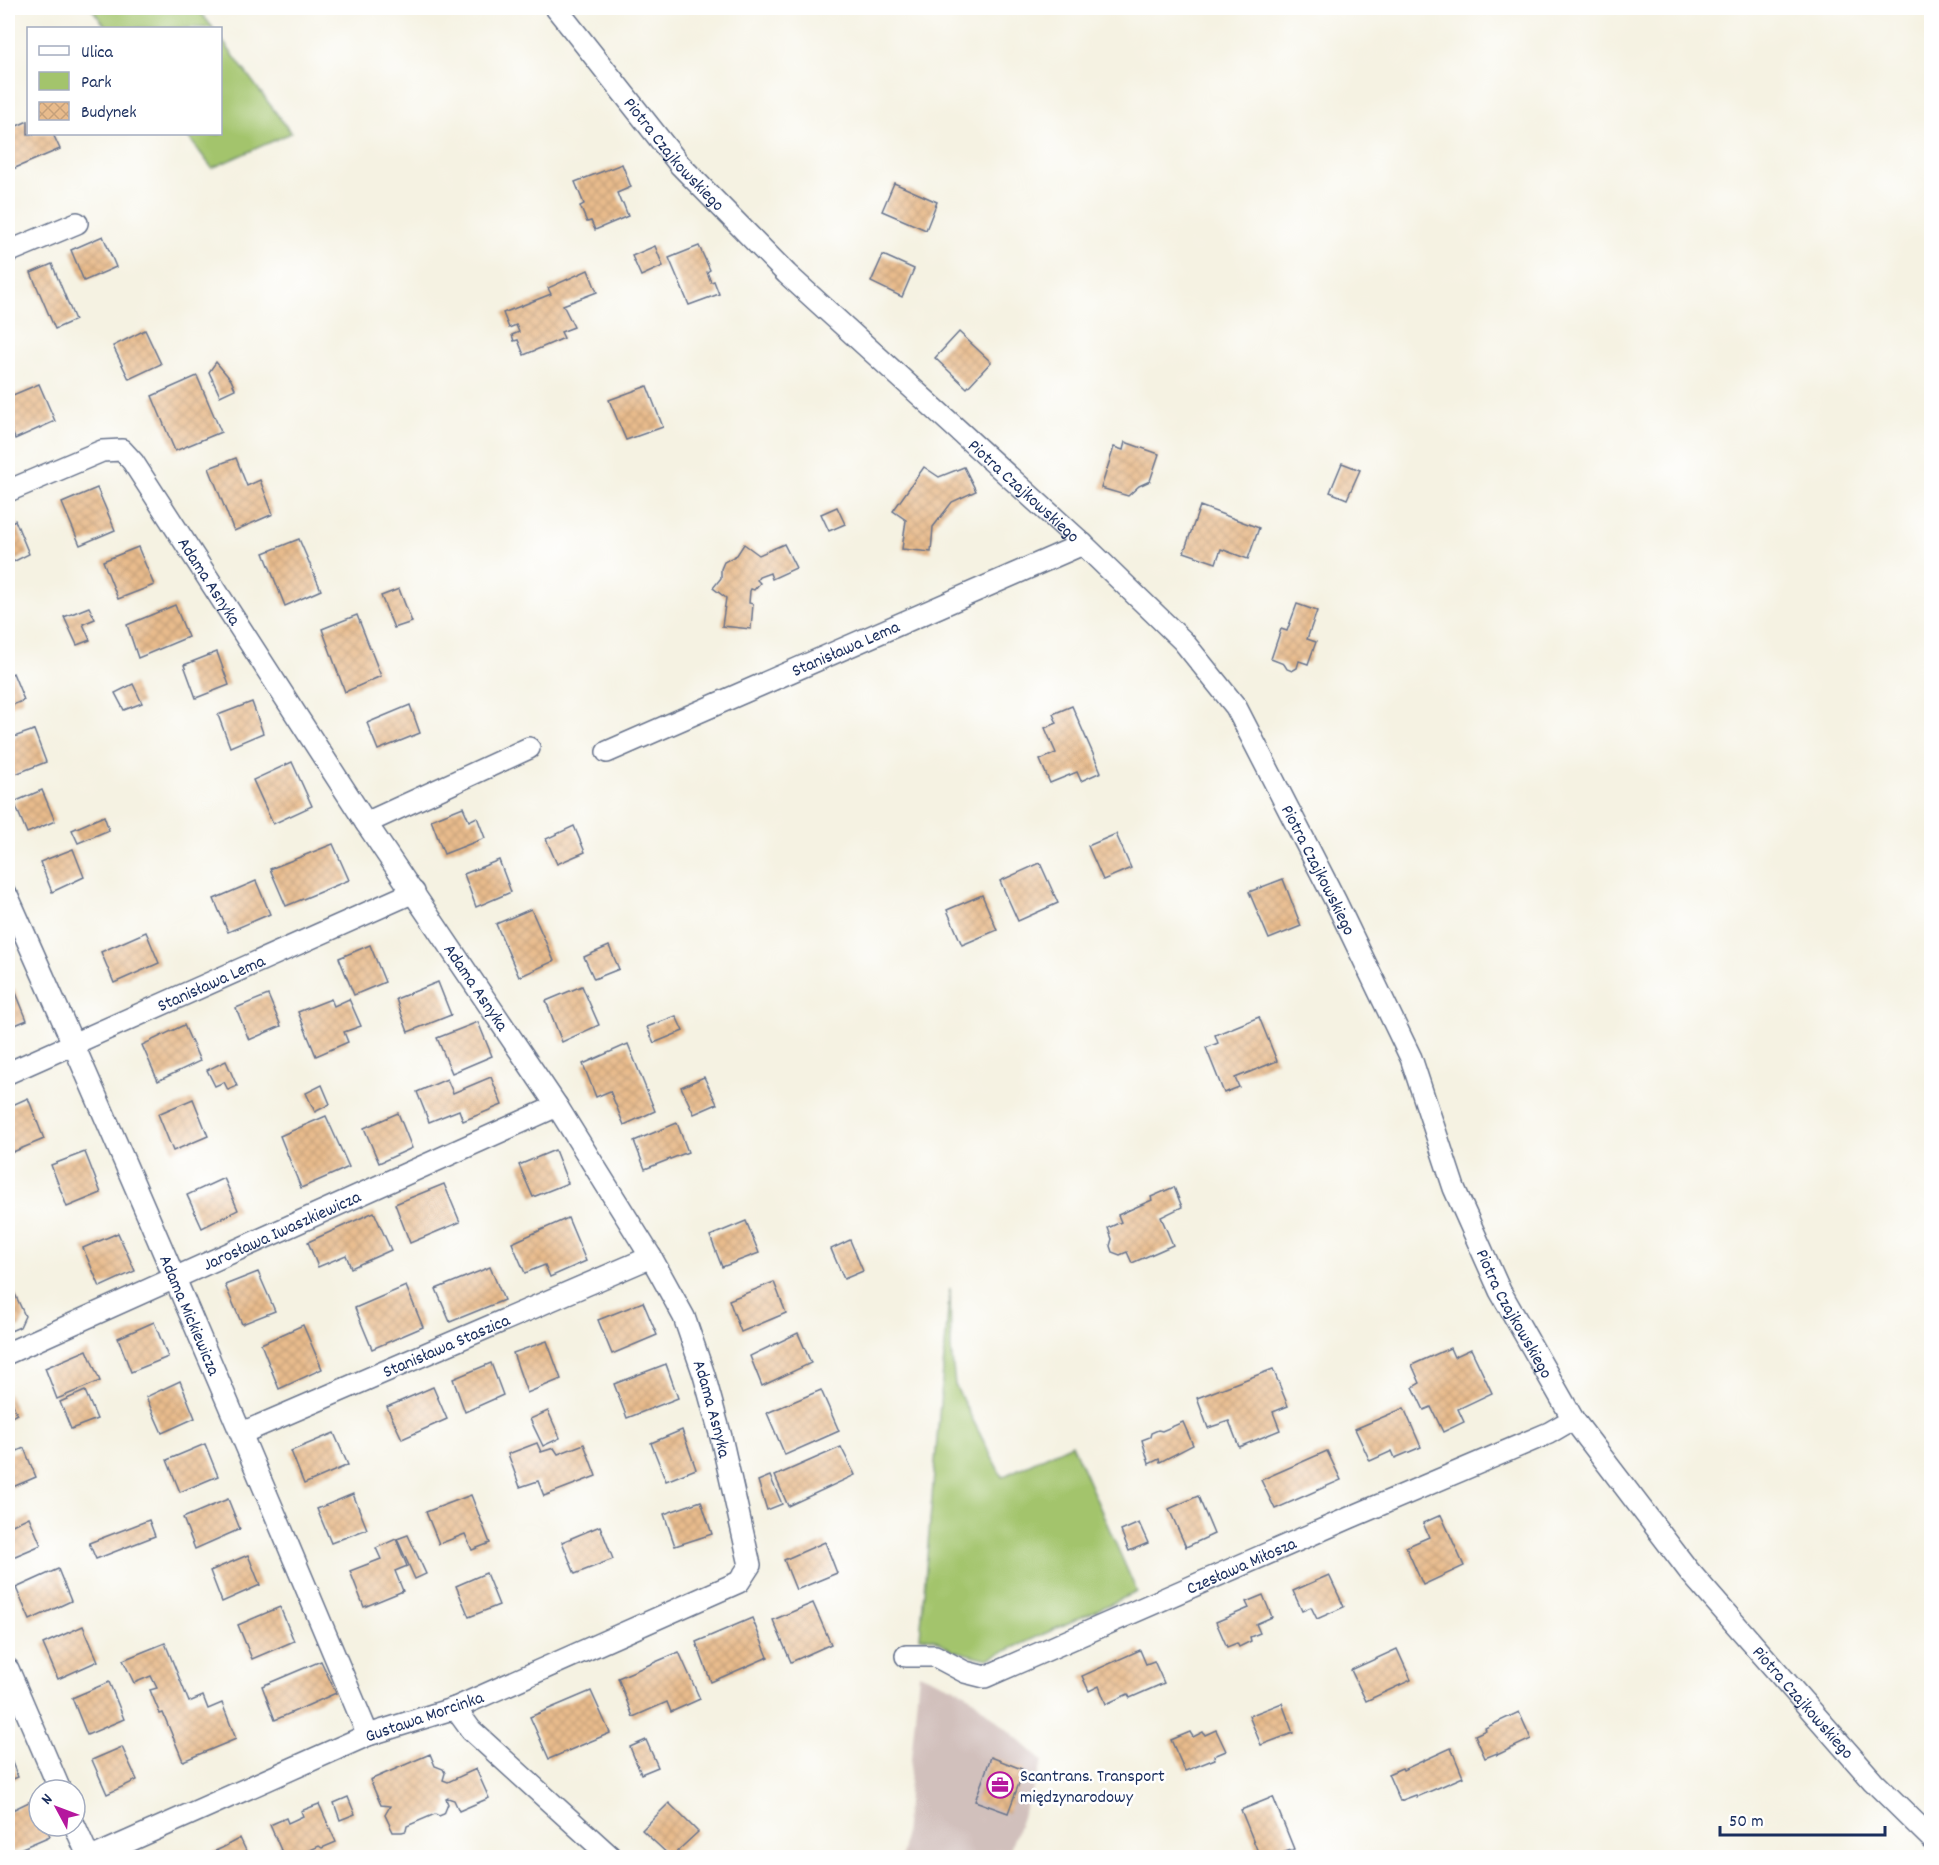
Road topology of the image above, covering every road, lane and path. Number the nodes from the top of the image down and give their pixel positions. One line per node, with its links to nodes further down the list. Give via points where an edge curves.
1 (556, 8): 5 (street, Piotra Czajkowskiego, via 680,165 729,216 787,274)
2 (77, 223): 3 (street)
3 (8, 252)
4 (8, 491): 8 (street, Adama Asnyka, via 102,451 122,450)
5 (1083, 544): 7 (street, Stanisława Lema); 17 (street, Piotra Czajkowskiego, via 1183,641 1236,707 1411,1058 1454,1188 1500,1291)
6 (528, 748): 8 (street)
7 (607, 752)
8 (366, 823): 9 (street, Adama Asnyka)
9 (414, 892): 11 (street, Stanisława Lema); 13 (street, Adama Asnyka)
10 (8, 897): 11 (street, Adama Mickiewicza)
11 (73, 1044): 12 (street, Stanisława Lema); 15 (street, Adama Mickiewicza)
12 (8, 1073)
13 (557, 1106): 14 (street, Adama Asnyka); 15 (street, Jarosława Iwaszkiewicza)
14 (651, 1257): 18 (street, Stanisława Staszica); 19 (street, Adama Asnyka, via 684,1317 704,1375)
15 (174, 1279): 16 (street, Jarosława Iwaszkiewicza); 18 (street, Adama Mickiewicza)
16 (8, 1353)
17 (1573, 1419): 20 (street, Czesława Miłosza, via 1549,1433 985,1677 965,1672 935,1656); 26 (street, Piotra Czajkowskiego, via 1689,1571 1873,1781)
18 (242, 1434): 23 (street, Adama Mickiewicza)
19 (750, 1564): 22 (street, Gustawa Morcinka, via 739,1582)
20 (906, 1656)
21 (8, 1670): 24 (street)
22 (455, 1708): 23 (street, Gustawa Morcinka); 28 (street, via 471,1730)
23 (368, 1735): 27 (street, Gustawa Morcinka)
24 (55, 1778)
25 (81, 1838): 27 (street)
26 (1932, 1839)
27 (90, 1857)
28 (612, 1857)

